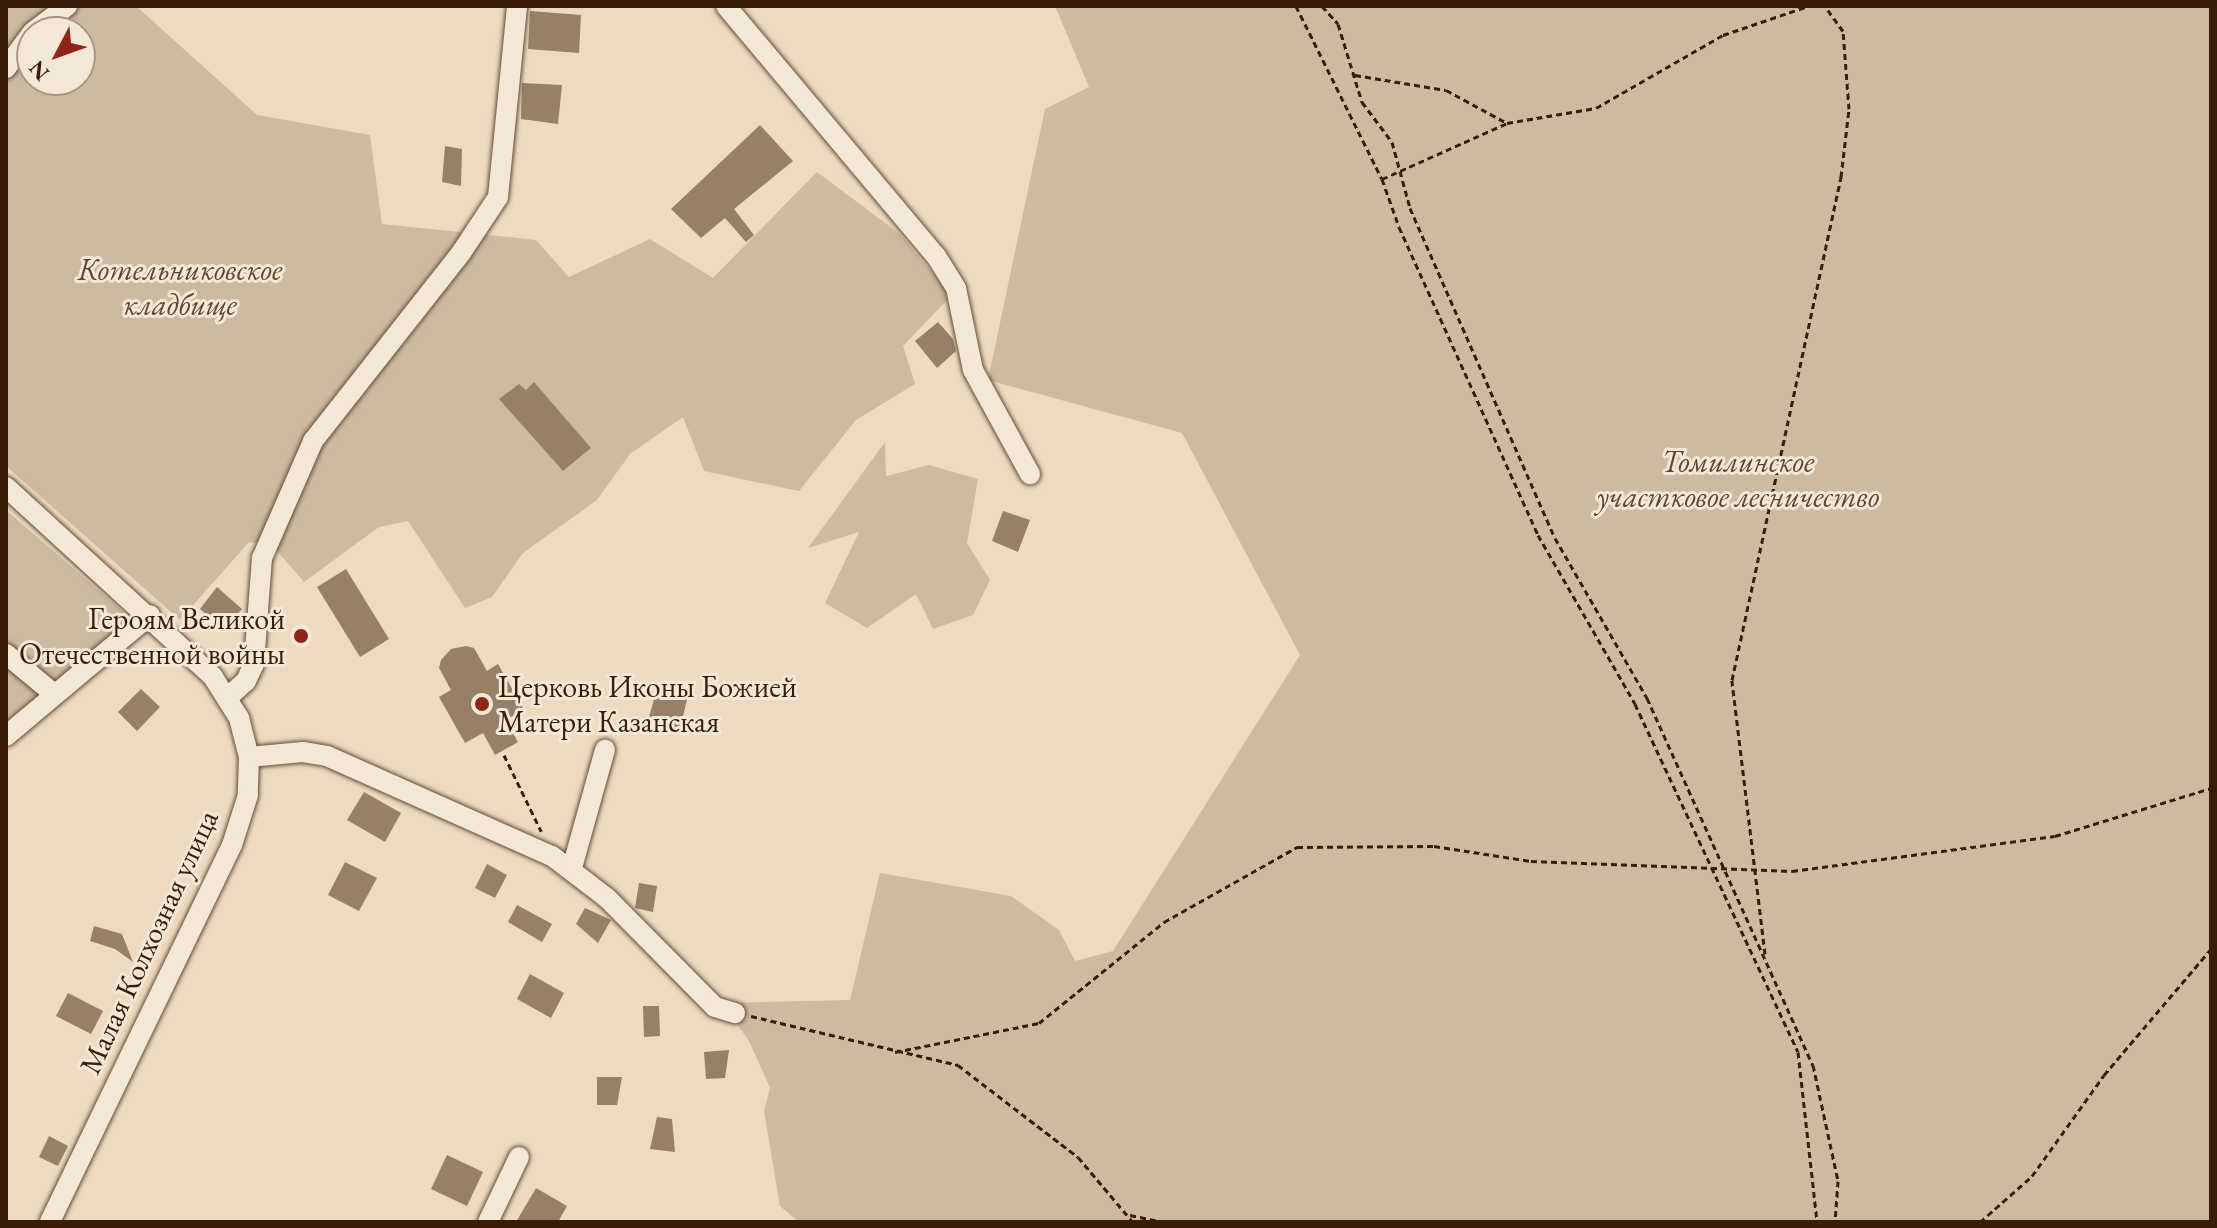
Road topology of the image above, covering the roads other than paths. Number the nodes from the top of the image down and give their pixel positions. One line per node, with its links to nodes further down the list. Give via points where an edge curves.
1 (517, 6): 8 (street, via 498,197 461,253 313,441 262,558 254,664 246,681)
2 (726, 6): 3 (street, via 936,256 956,288 973,370)
3 (1030, 474)
4 (6, 487): 5 (street, Малая Колхозная улица)
5 (150, 615): 7 (street); 8 (street, Малая Колхозная улица)
6 (6, 654): 7 (street)
7 (54, 694): 9 (street)
8 (227, 698): 11 (street, Малая Колхозная улица, via 239,718)
9 (6, 736)
10 (605, 750): 12 (street)
11 (249, 757): 12 (street, via 303,752 327,756); 15 (street, Малая Колхозная улица, via 248,795 232,845)
12 (572, 868): 13 (street, via 715,1007)
13 (735, 1013)
14 (519, 1157): 16 (street)
15 (50, 1222)
16 (488, 1222)

